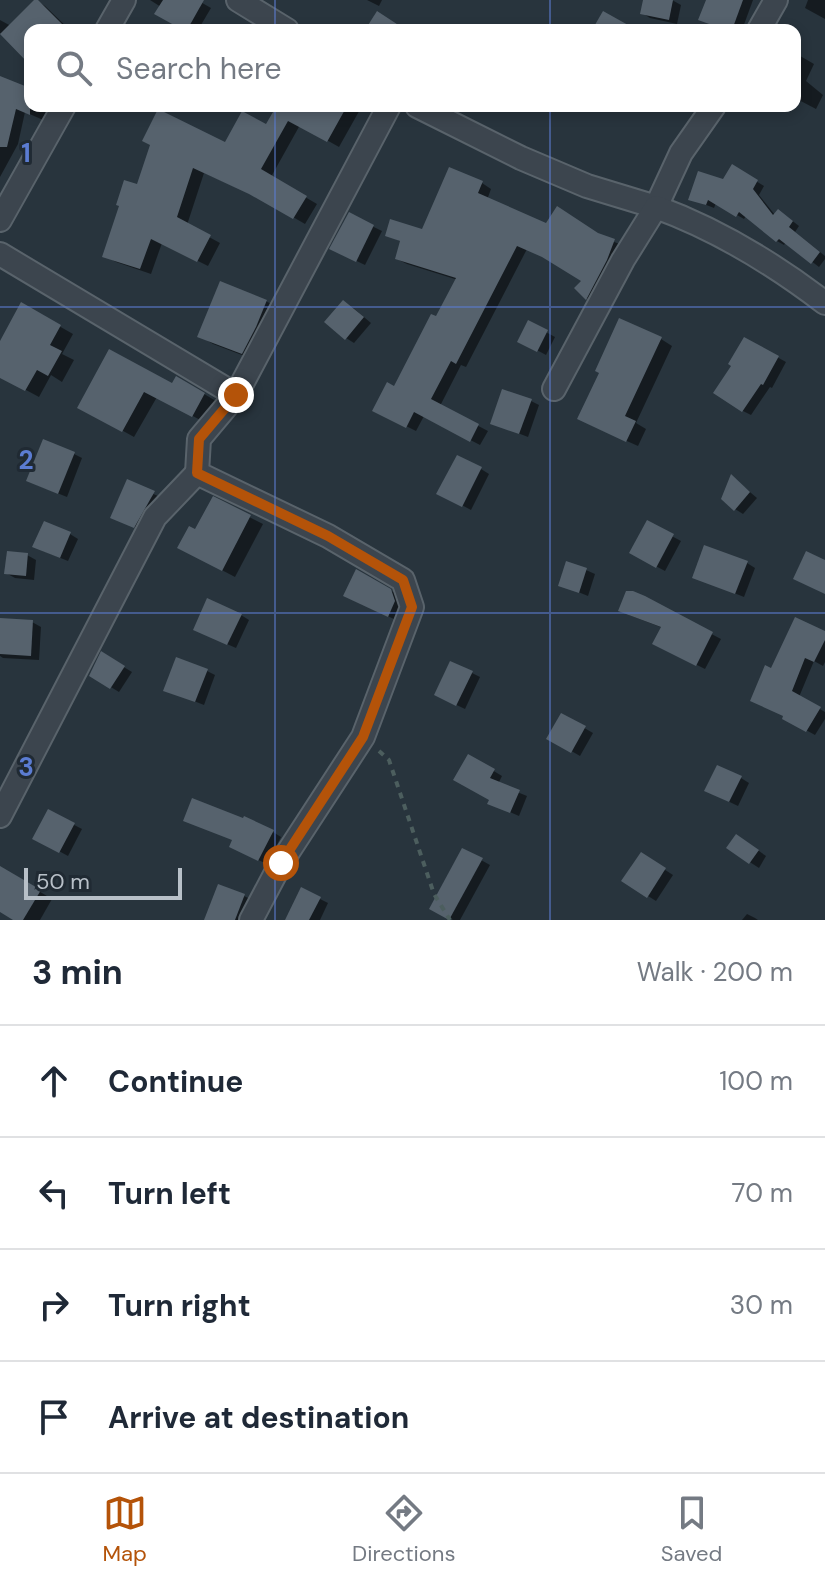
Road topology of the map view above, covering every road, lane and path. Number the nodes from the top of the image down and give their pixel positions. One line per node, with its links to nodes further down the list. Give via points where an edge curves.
1 (124, 0): 4 (street)
2 (238, 0): 5 (street)
3 (776, 0): 6 (street)
4 (110, 24)
5 (277, 24)
6 (762, 24)
7 (61, 112): 12 (street)
8 (386, 112): 16 (street)
9 (429, 112): 11 (street, via 587,186)
10 (710, 112): 11 (street, via 681,153)
11 (656, 207): 14 (street, via 687,218 767,263); 15 (street)
12 (0, 220)
13 (0, 254): 16 (street)
14 (825, 303)
15 (554, 389)
16 (236, 395): 17 (street, via 199,439)
17 (197, 473): 18 (street, via 328,536 403,580 412,607); 19 (street, via 155,517)
18 (363, 737): 20 (street, via 281,863); 21 (path, via 389,760 434,894)
19 (0, 816)
20 (251, 920)
21 (450, 920)

